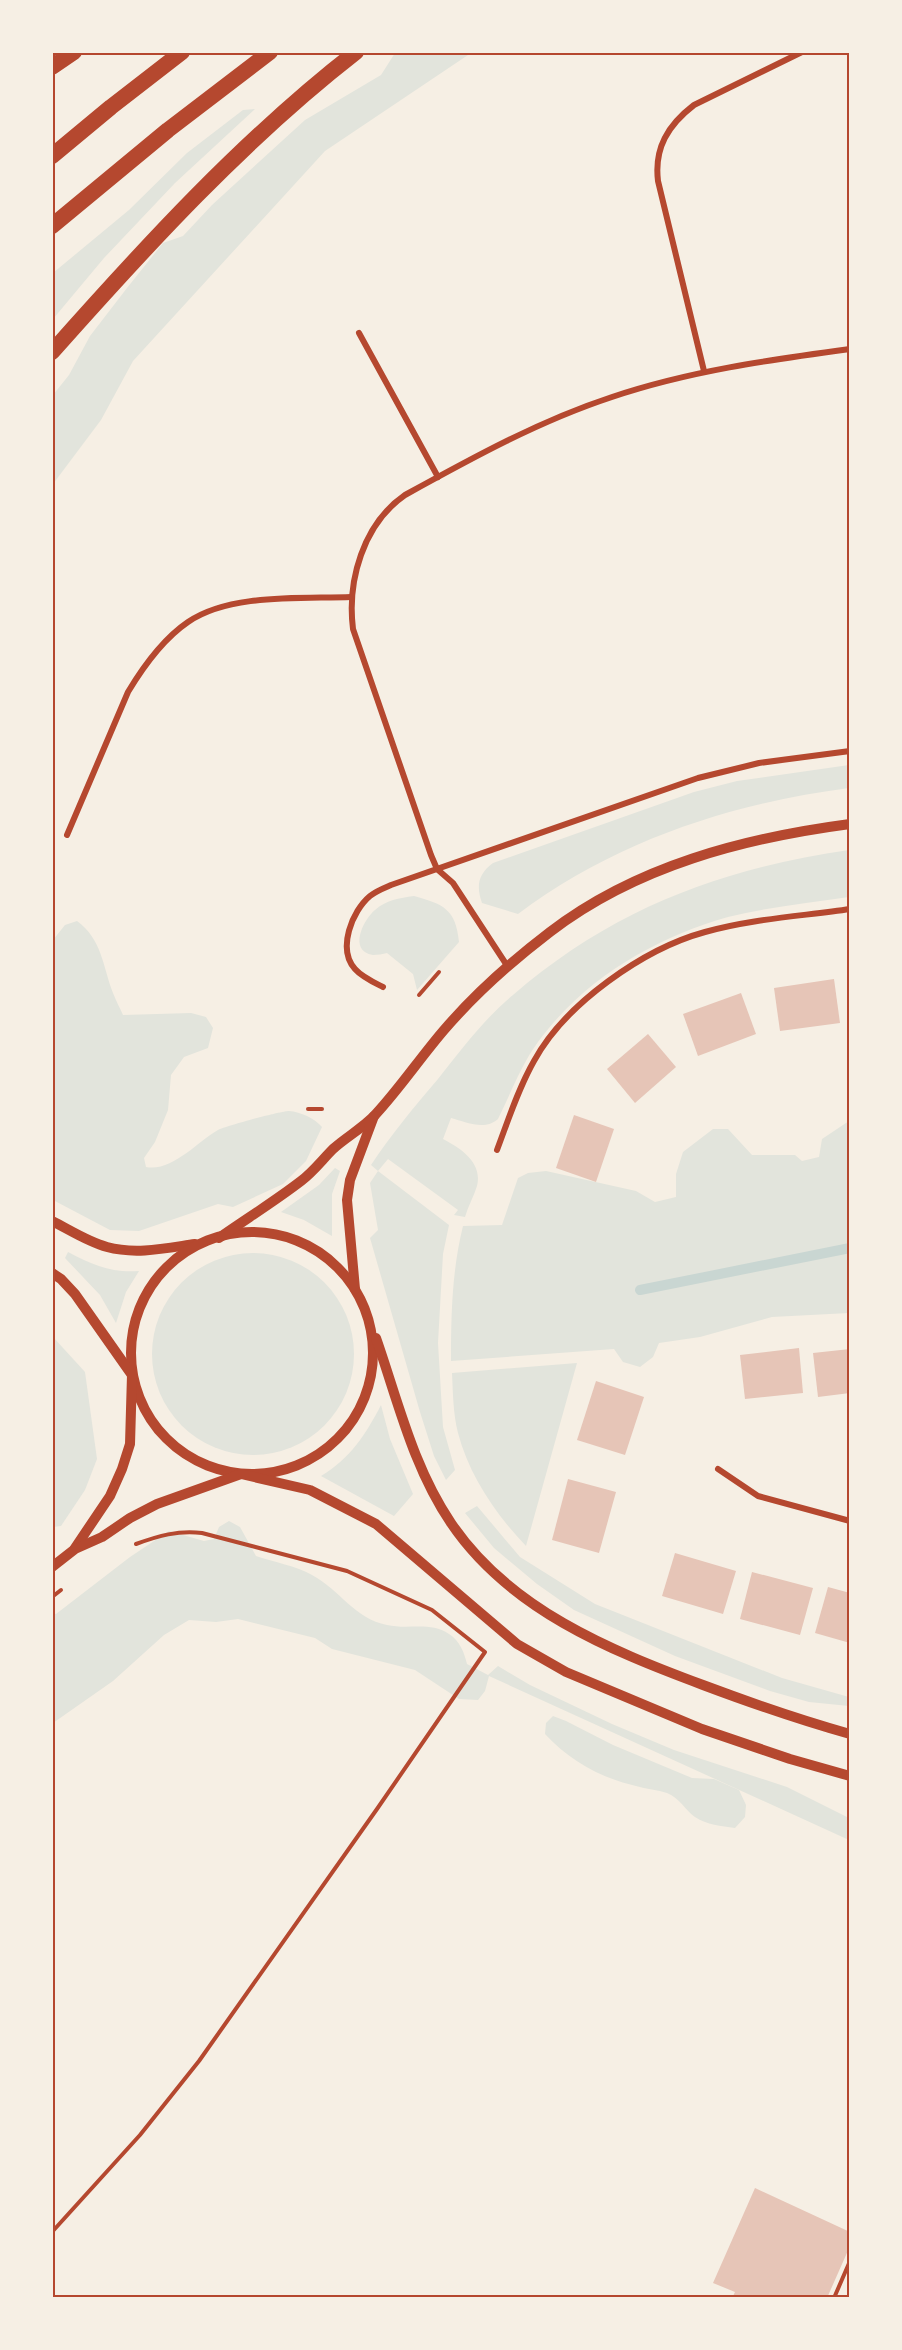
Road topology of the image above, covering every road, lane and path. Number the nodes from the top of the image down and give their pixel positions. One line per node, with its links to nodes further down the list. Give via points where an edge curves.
1 (74, 52): 6 (highway)
2 (182, 52): 7 (highway)
3 (270, 52): 8 (highway)
4 (356, 52): 11 (highway, via 263,132 175,218)
5 (802, 52): 12 (street, via 694,105 670,127 661,147 656,164 658,181)
6 (52, 67)
7 (52, 156)
8 (52, 226)
9 (359, 333): 13 (street)
10 (849, 349): 12 (street)
11 (52, 352)
12 (704, 371): 13 (street, via 562,415)
13 (438, 477): 14 (street, via 405,495 384,514 365,547)
14 (351, 597): 17 (street, via 251,601 223,606 189,621 153,657 128,692); 18 (street, via 359,649)
15 (849, 752): 18 (street, via 759,763 707,775)
16 (849, 824): 20 (street, via 738,845 647,876 551,931)
17 (67, 835)
18 (437, 869): 20 (street, via 453,883); 22 (street, via 370,895 358,909 347,946 353,967)
19 (849, 909): 27 (street, via 705,932 659,950 619,975 584,1001 534,1061)
20 (508, 967): 26 (street, via 445,1029)
21 (439, 972): 23 (path)
22 (383, 987)
23 (419, 995)
24 (308, 1109): 25 (path)
25 (322, 1109)
26 (374, 1116): 29 (street, via 302,1181); 32 (street, via 350,1180 347,1200)
27 (497, 1150)
28 (52, 1221): 30 (street, via 107,1247 127,1250)
29 (219, 1238): 30 (street); 32 (street, via 240,1233 280,1235 317,1251)
30 (201, 1243): 34 (street, via 167,1266 144,1298 131,1335)
31 (52, 1273): 34 (street, via 75,1294)
32 (355, 1289): 33 (street)
33 (372, 1326): 36 (street, via 374,1363 366,1394 347,1429 317,1456 280,1472); 43 (street, via 427,1484 466,1545 504,1582 560,1622 617,1650 750,1702)
34 (132, 1375): 36 (street, via 145,1412 170,1443 203,1465); 39 (street, via 130,1444 122,1469 110,1496)
35 (718, 1469): 37 (street, via 758,1496)
36 (241, 1474): 39 (street, via 157,1504); 44 (street, via 310,1490 369,1520 517,1644 566,1672 702,1729)
37 (849, 1521)
38 (132, 1546): 45 (path, via 159,1535 188,1531 347,1571 432,1610 485,1652 199,2061 140,2135)
39 (75, 1549): 40 (street)
40 (52, 1567)
41 (64, 1587): 42 (path)
42 (52, 1597)
43 (849, 1734)
44 (849, 1776)
45 (52, 2232)
46 (849, 2261): 47 (path)
47 (834, 2298)

